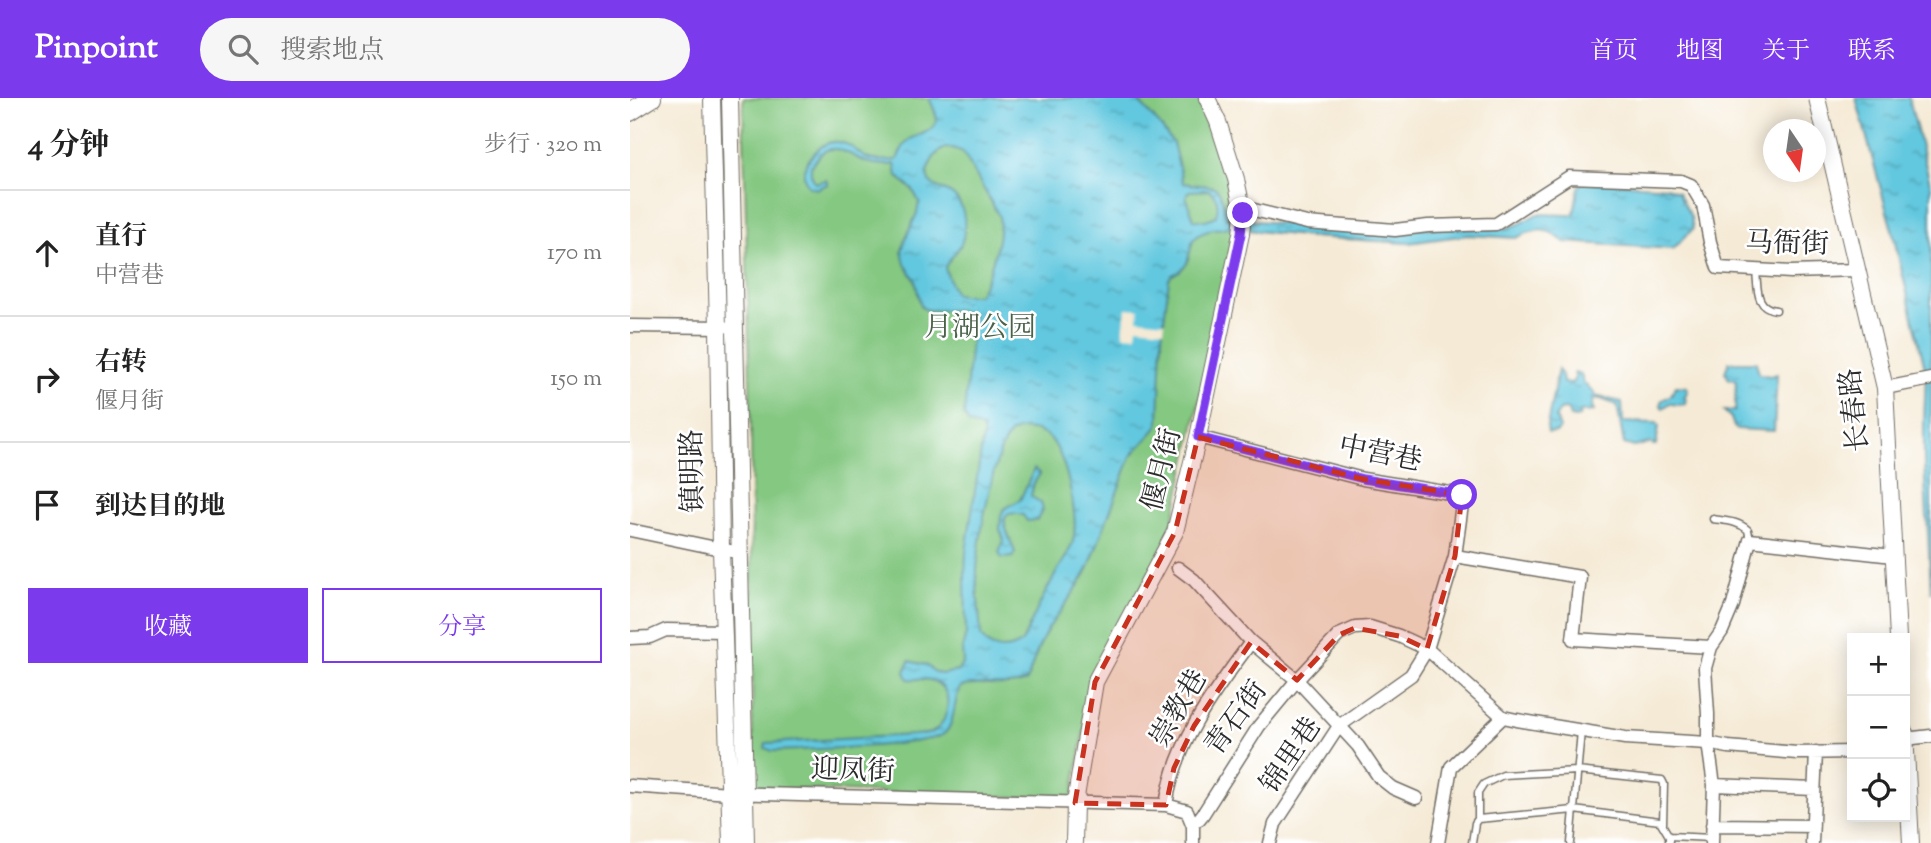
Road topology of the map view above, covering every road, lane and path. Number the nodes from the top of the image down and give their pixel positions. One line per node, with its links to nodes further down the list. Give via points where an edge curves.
1 (652, 98): 6 (main road)
2 (712, 98): 13 (main road, 镇明路)
3 (730, 98): 12 (main road, 镇明路)
4 (1207, 98): 7 (main road, 偃月街, via 1236,178)
5 (1817, 98): 8 (main road, 长春路)
6 (630, 112)
7 (1242, 210): 9 (street, 马衙街, via 1395,230 1496,224 1569,177 1681,181 1691,185 1703,205 1718,268); 16 (main road, 偃月街, via 1241,234)
8 (1856, 270): 9 (street, 马衙街); 15 (main road, 长春路)
9 (1756, 271): 10 (lane, via 1763,305)
10 (1776, 310)
11 (630, 326): 13 (street)
12 (736, 326): 13 (street); 21 (main road, 镇明路)
13 (718, 327): 20 (main road, 镇明路)
14 (1926, 380): 15 (street)
15 (1885, 388): 23 (main road, 长春路)
16 (1198, 437): 22 (street, 中营巷, via 1363,479 1462,495); 47 (main road, 偃月街, via 1175,531 1095,682)
17 (1713, 519): 19 (lane, via 1743,525)
18 (630, 530): 20 (street)
19 (1750, 540): 23 (street); 29 (street, via 1732,605)
20 (722, 550): 21 (street); 25 (main road, 镇明路)
21 (740, 553): 45 (main road, 镇明路)
22 (1455, 556): 29 (street, via 1580,577 1573,639); 30 (street, 锦里巷)
23 (1893, 556): 26 (main road, 长春路)
24 (1178, 568): 28 (street)
25 (724, 631): 27 (street, via 666,630); 45 (main road, 镇明路)
26 (1898, 633)
27 (630, 638)
28 (1251, 642): 31 (street); 48 (street, 崇教巷, via 1194,726 1174,768)
29 (1711, 647): 37 (street, via 1705,668)
30 (1427, 649): 31 (street, via 1370,627 1355,628 1339,635); 32 (street); 33 (street, 锦里巷, via 1411,675)
31 (1297, 680): 33 (street, 青石街); 51 (street, 青石街, via 1259,726 1203,814)
32 (1503, 717): 34 (street); 61 (street, via 1451,767)
33 (1339, 726): 46 (street, 青石街, via 1380,777); 60 (street, 锦里巷, via 1275,824)
34 (1581, 731): 37 (street); 41 (lane)
35 (1928, 736): 36 (street)
36 (1910, 738)
37 (1708, 743): 38 (street); 42 (street)
38 (1816, 752): 39 (street); 44 (street)
39 (1847, 752)
40 (1906, 759): 65 (main road)
41 (1577, 771): 49 (lane); 50 (lane, via 1503,775 1484,784 1478,793); 52 (lane, via 1662,780)
42 (1714, 785): 44 (street); 54 (street)
43 (630, 786): 45 (street, 迎凤街)
44 (1814, 789): 53 (street)
45 (738, 793): 47 (street, 迎凤街); 56 (main road, 镇明路); 57 (main road, 镇明路)
46 (1416, 798)
47 (1075, 803): 48 (street, 迎凤街); 58 (main road, 偃月街)
48 (1166, 805): 51 (street, via 1187,811)
49 (1574, 810): 50 (lane); 52 (lane); 63 (lane)
50 (1478, 819): 62 (lane)
51 (1192, 822): 59 (street)
52 (1663, 824): 55 (lane)
53 (1813, 826): 54 (street); 64 (street)
54 (1712, 835): 55 (lane)
55 (1669, 840)
56 (731, 843)
57 (746, 843)
58 (1074, 843)
59 (1193, 843)
60 (1270, 843)
61 (1438, 843)
62 (1472, 843)
63 (1571, 843)
64 (1812, 843)
65 (1911, 843)

